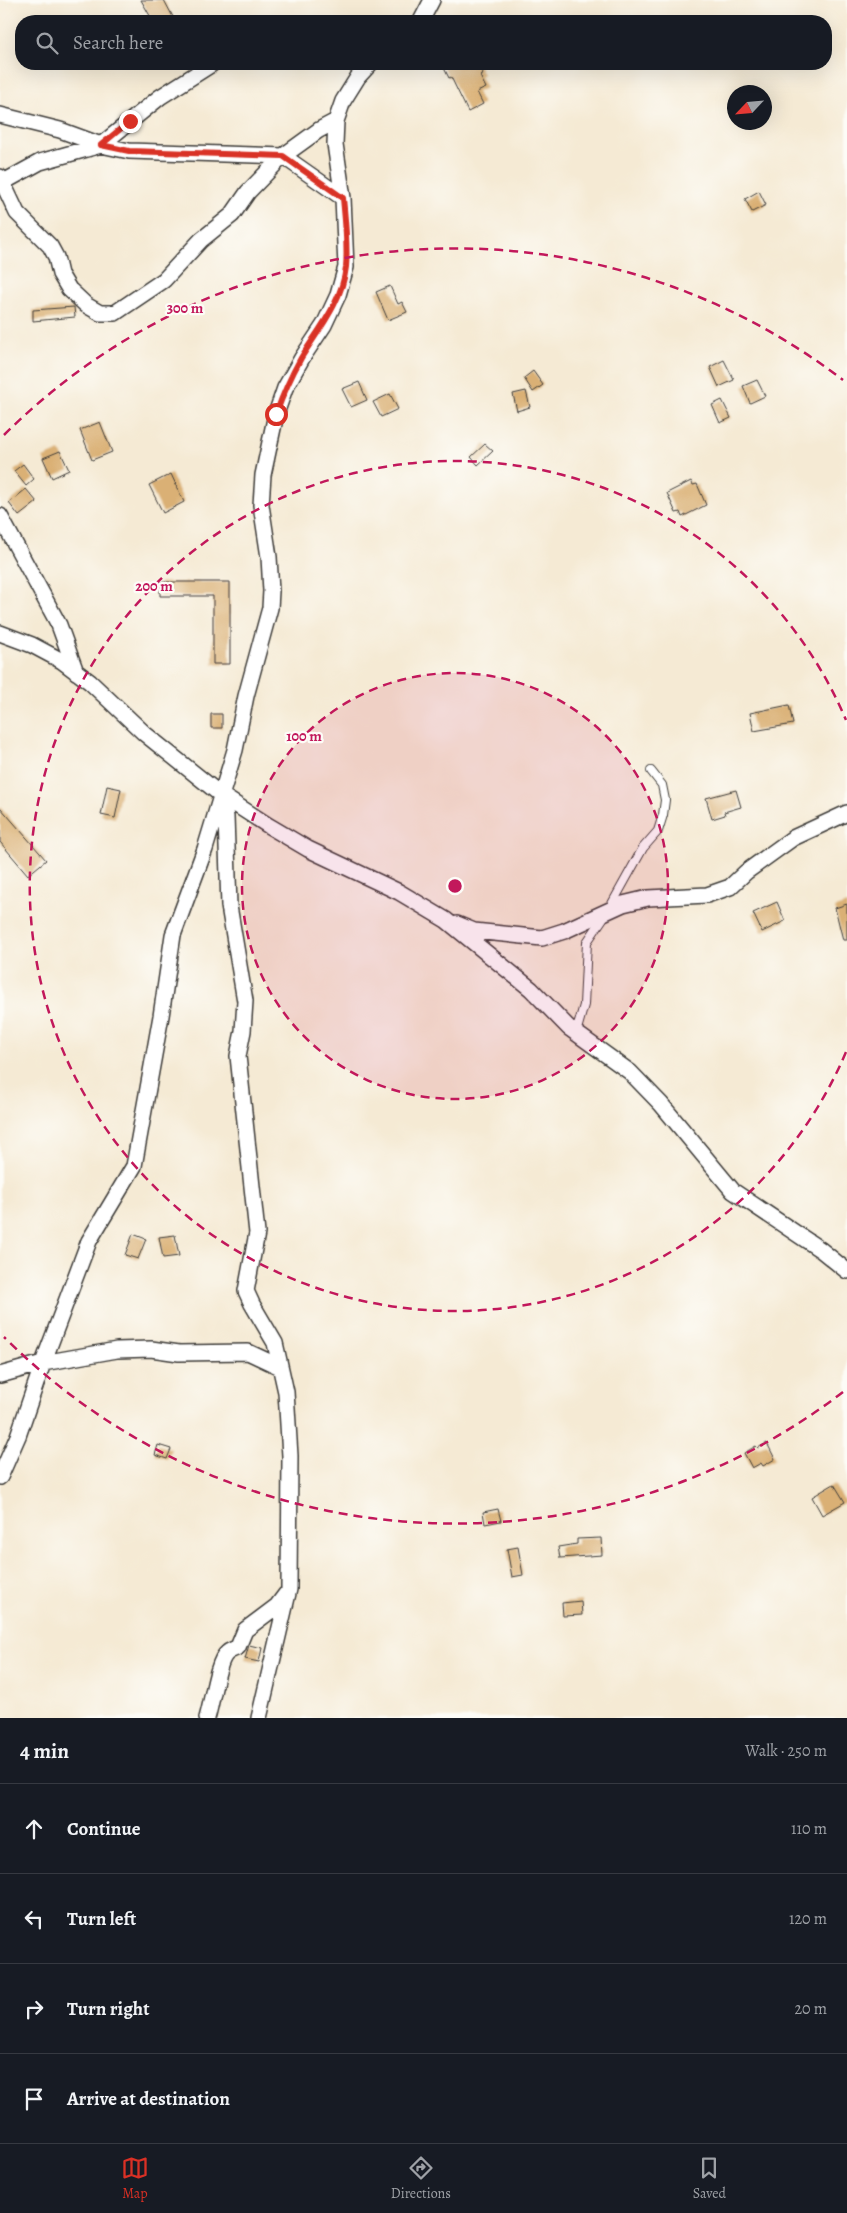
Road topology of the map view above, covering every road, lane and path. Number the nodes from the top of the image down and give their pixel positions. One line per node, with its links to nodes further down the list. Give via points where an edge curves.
1 (432, 0): 2 (street)
2 (424, 15)
3 (203, 70): 7 (street, via 160,98)
4 (364, 70): 6 (street, via 343,101)
5 (0, 115): 7 (street, via 60,130)
6 (336, 121): 8 (street); 10 (street, via 335,144)
7 (101, 145): 8 (street, via 129,151); 9 (street, via 40,162)
8 (283, 156): 9 (street, via 248,192 232,215 201,240 164,280 115,313 100,313 70,289 60,274 50,246 18,213); 10 (street)
9 (1, 181)
10 (343, 198): 15 (street, via 346,267 338,295 324,325 285,388 263,476 261,506 269,557 270,608)
11 (0, 516): 13 (street, via 59,625)
12 (0, 633): 13 (street, via 32,644)
13 (76, 672): 15 (street, via 145,734)
14 (651, 771): 17 (lane, via 662,785 665,800 661,823 627,874)
15 (221, 795): 18 (street, via 308,849 399,892); 21 (street, via 173,935 134,1166 90,1241); 22 (street, via 226,817 229,906 245,1001 238,1062 257,1233 246,1291 275,1343)
16 (847, 813): 17 (street, via 792,838 730,887 707,895 648,898)
17 (608, 911): 18 (street, via 542,938 474,931); 19 (lane, via 588,942 584,1006)
18 (446, 920): 19 (street, via 530,989)
19 (576, 1033): 20 (street, via 643,1085 733,1191)
20 (847, 1271)
21 (42, 1364): 22 (street, via 117,1350 151,1349 179,1353 248,1352); 23 (street); 24 (street, via 18,1436)
22 (280, 1367): 25 (street, via 286,1392 290,1456)
23 (0, 1375)
24 (0, 1477)
25 (288, 1591): 26 (street, via 277,1606 245,1630 238,1648 226,1653 219,1664); 27 (street)
26 (207, 1718)
27 (259, 1718)

